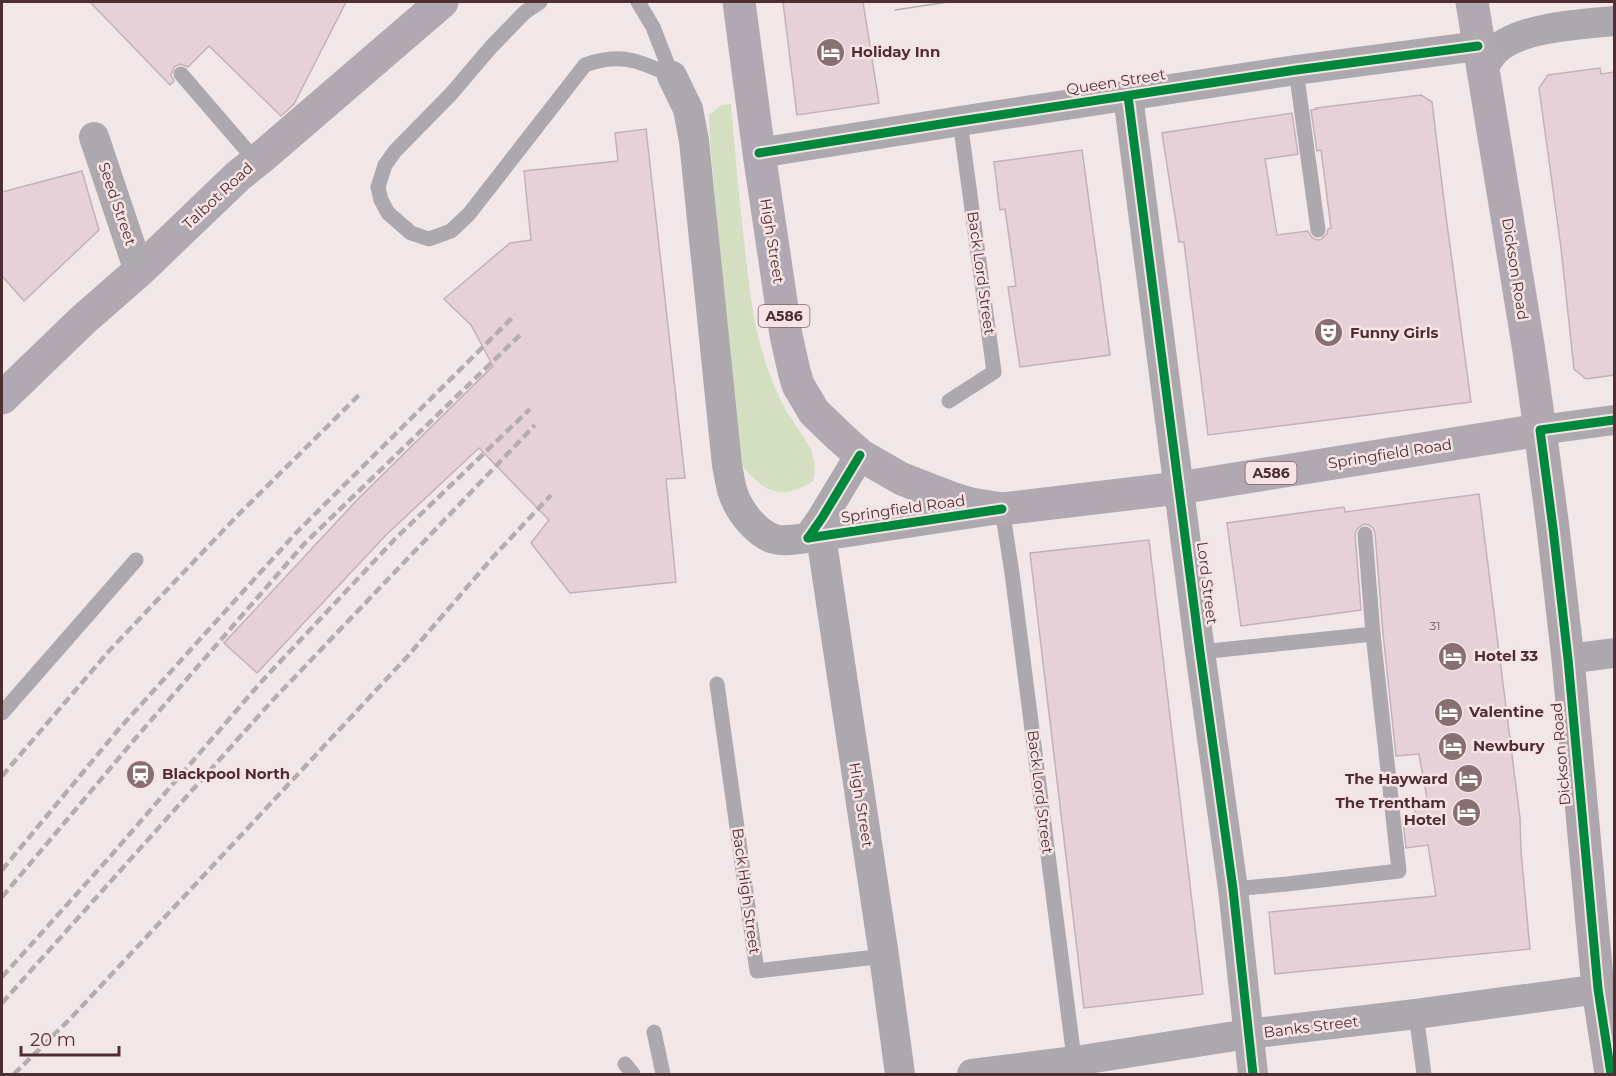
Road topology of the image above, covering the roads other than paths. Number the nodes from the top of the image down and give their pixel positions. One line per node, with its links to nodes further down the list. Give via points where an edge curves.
1 (442, 2): 15 (main road, Talbot Road)
2 (540, 2): 10 (lane, via 491,47 385,165 378,187 381,200 388,213 411,233 429,239 451,231 469,214 585,65 613,58 642,62)
3 (638, 2): 10 (lane, via 653,27)
4 (739, 2): 14 (main road, High Street / A586)
5 (1472, 2): 7 (main road, Dickson Road)
6 (1614, 21): 7 (street, via 1520,36)
7 (1480, 57): 8 (street, Queen Street); 21 (main road, Dickson Road)
8 (1296, 70): 11 (street, Queen Street); 16 (lane)
9 (181, 74): 15 (lane)
10 (672, 76): 26 (street, Springfield Road, via 688,109 694,141 733,493 747,517 773,538)
11 (1128, 96): 12 (street, Queen Street); 23 (street, Lord Street)
12 (960, 121): 14 (street, Queen Street); 19 (lane, Back Lord Street, via 994,372)
13 (94, 136): 17 (street, Seed Street)
14 (759, 153): 22 (main road, High Street / A586, via 786,335 798,385 814,412)
15 (256, 161): 17 (main road, Talbot Road)
16 (1318, 230)
17 (140, 271): 18 (main road, Talbot Road)
18 (2, 398)
19 (949, 401)
20 (1614, 420): 21 (street, Springfield Road)
21 (1540, 430): 23 (main road, Springfield Road / A586); 31 (street, Dickson Road)
22 (860, 455): 24 (main road, High Street / A586, via 930,491); 26 (street)
23 (1179, 488): 24 (main road, Springfield Road / A586); 29 (street, Lord Street)
24 (1002, 509): 26 (street, Springfield Road); 40 (lane, Back Lord Street)
25 (1365, 534): 28 (lane)
26 (814, 537): 35 (street, High Street)
27 (136, 560): 33 (lane)
28 (1373, 634): 29 (lane); 34 (lane, via 1399,871)
29 (1200, 652): 34 (street, Lord Street)
30 (1614, 653): 31 (street)
31 (1568, 659): 36 (street, Dickson Road)
32 (717, 684): 35 (lane, Back High Street, via 757,971)
33 (2, 713)
34 (1233, 889): 39 (street, Lord Street)
35 (884, 956): 42 (street, High Street)
36 (1606, 988): 37 (street, Banks Street); 46 (street, Dickson Road)
37 (1416, 1014): 39 (street, Banks Street); 45 (lane)
38 (654, 1032): 41 (lane)
39 (1248, 1034): 40 (street, Banks Street); 44 (street, Lord Street)
40 (1076, 1068): 43 (street, Banks Street)
41 (663, 1074)
42 (900, 1074)
43 (972, 1074)
44 (1253, 1074)
45 (1424, 1074)
46 (1611, 1074)

